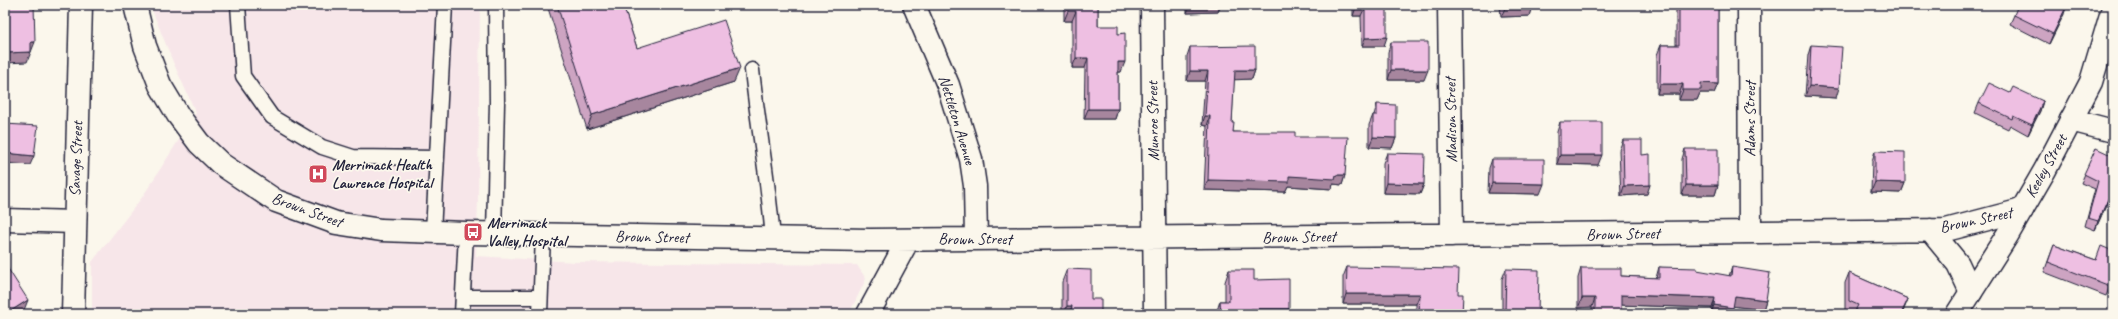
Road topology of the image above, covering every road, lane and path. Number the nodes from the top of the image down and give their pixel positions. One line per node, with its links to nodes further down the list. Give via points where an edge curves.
1 (81, 5): 17 (street, Savage Street)
2 (135, 5): 19 (street, Brown Street, via 145,46 160,85 199,143 222,164 276,201 336,224 381,230)
3 (238, 5): 14 (lane, via 243,76 272,117 322,147 353,157)
4 (445, 5): 14 (lane)
5 (496, 5): 22 (lane)
6 (914, 5): 28 (street, Nettleton Avenue, via 948,85 971,159 975,186)
7 (1152, 5): 25 (street, Munroe Street)
8 (1450, 5): 24 (street, Madison Street)
9 (1749, 5): 20 (street, Adams Street)
10 (2113, 8): 12 (street, Keeley Street, via 2091,82)
11 (752, 70): 26 (lane)
12 (2071, 120): 13 (street); 15 (street, Keeley Street)
13 (2113, 131)
14 (437, 158): 19 (lane)
15 (2022, 210): 18 (street, Brown Street, via 1946,230); 29 (street, Keeley Street)
16 (5, 220): 17 (street)
17 (75, 222): 32 (street, Savage Street)
18 (1930, 230): 20 (street, Brown Street); 29 (street, Brown Street, via 1958,264)
19 (433, 232): 21 (street, Brown Street)
20 (1750, 232): 24 (street, Brown Street)
21 (466, 233): 22 (street, Brown Street); 30 (lane)
22 (494, 234): 23 (street, Brown Street)
23 (543, 235): 26 (street, Brown Street); 31 (lane)
24 (1452, 235): 25 (street, Brown Street)
25 (1154, 238): 28 (street, Brown Street); 36 (street, Munroe Street)
26 (773, 240): 27 (street, Brown Street)
27 (908, 240): 28 (street, Brown Street); 35 (street)
28 (976, 240)
29 (1971, 292): 37 (street, Keeley Street)
30 (463, 297): 31 (lane); 33 (lane)
31 (540, 297): 34 (lane)
32 (73, 314)
33 (462, 314)
34 (540, 314)
35 (868, 314)
36 (1155, 314)
37 (1957, 314)

